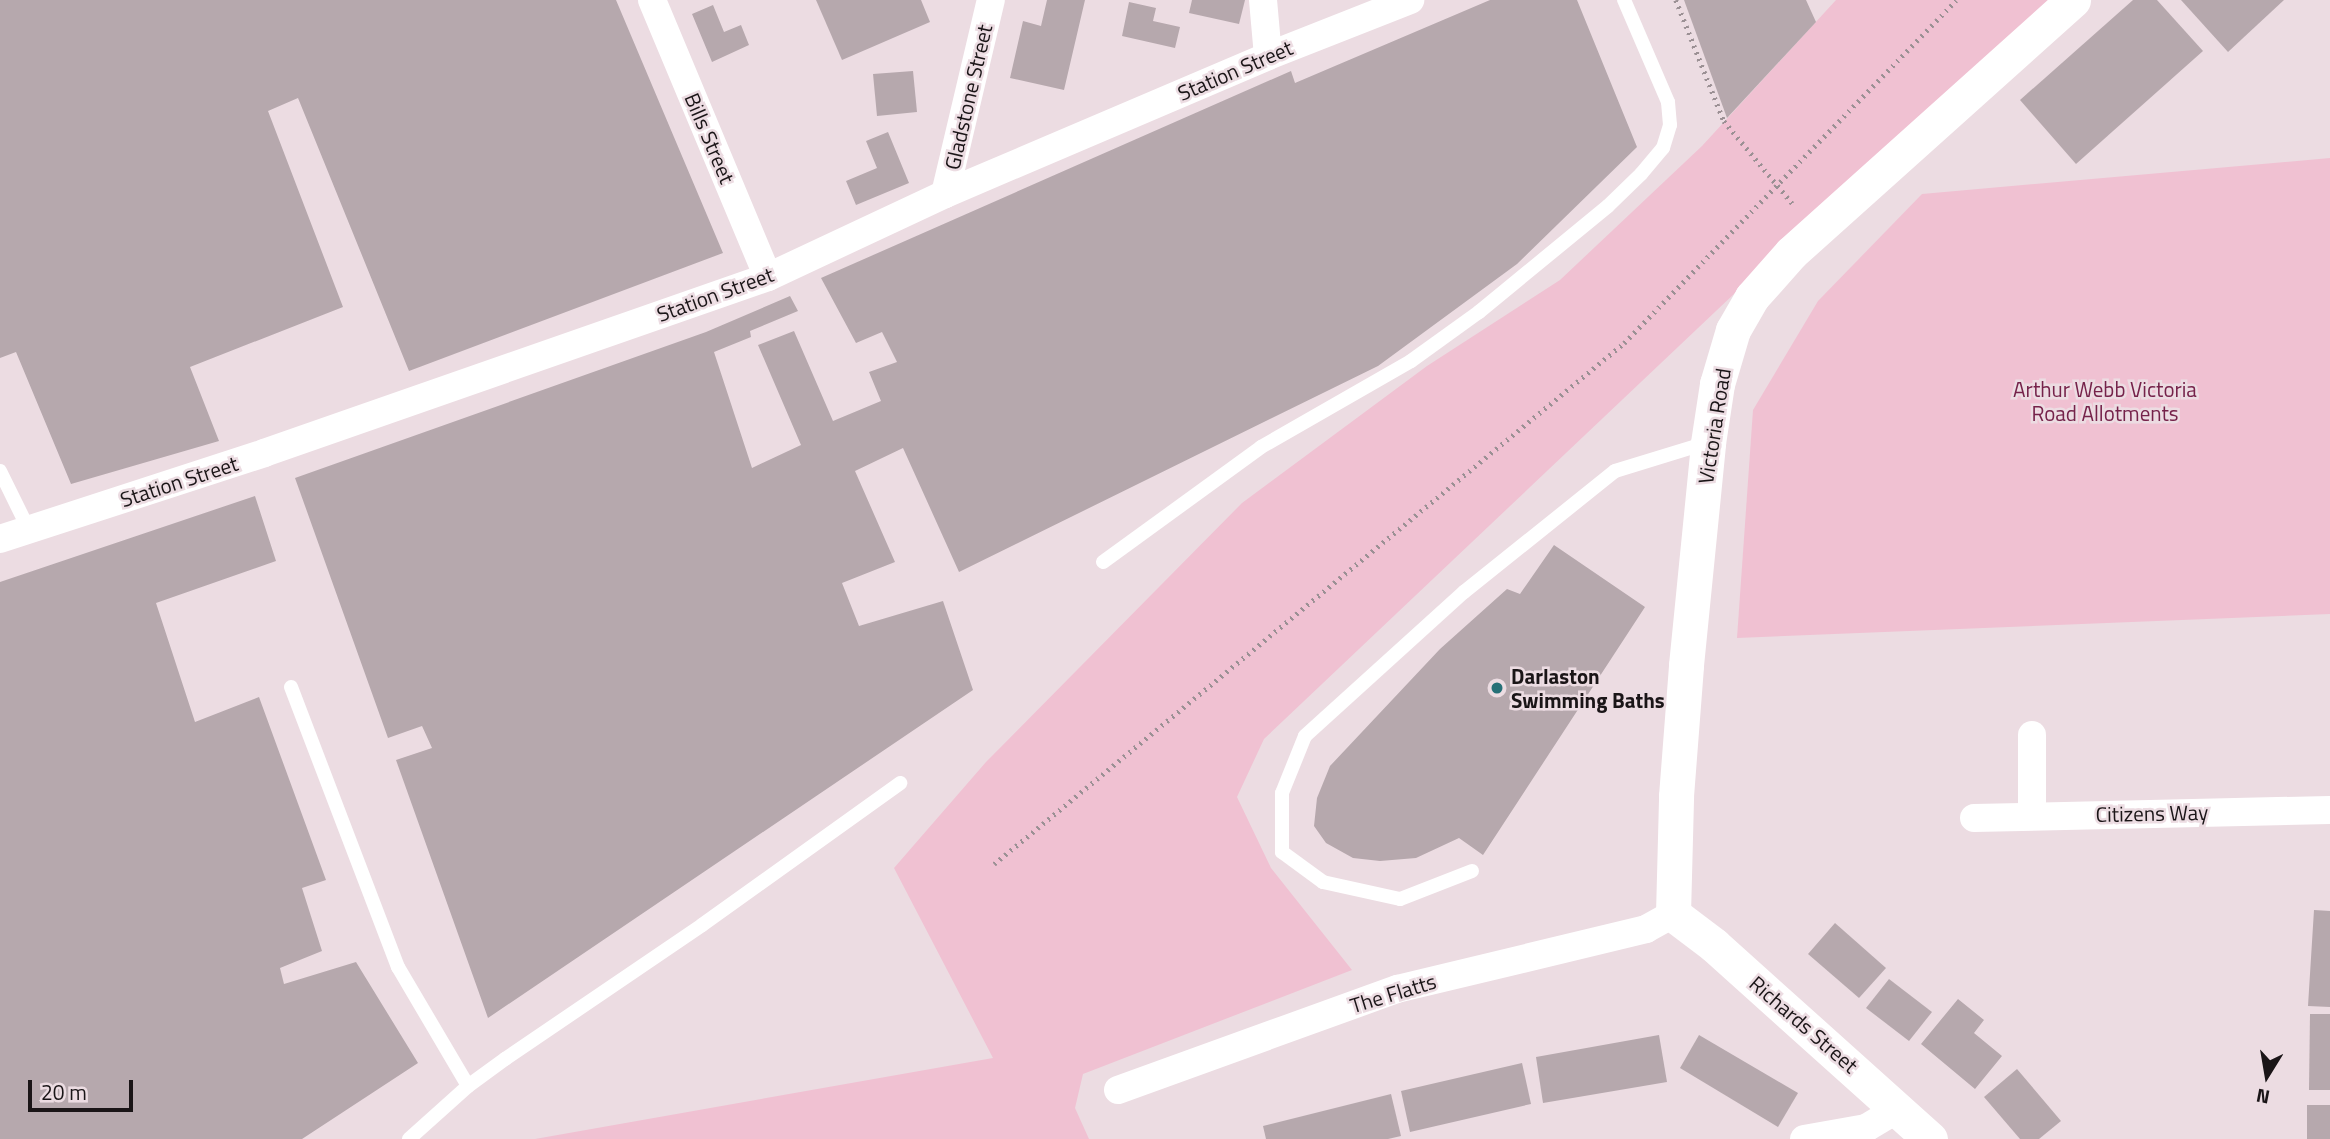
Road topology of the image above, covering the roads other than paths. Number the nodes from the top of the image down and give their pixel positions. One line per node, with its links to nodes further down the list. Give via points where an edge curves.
1 (652, 0): 9 (street, Bills Street)
2 (991, 0): 8 (street, Gladstone Street)
3 (1263, 0): 7 (street)
4 (1410, 0): 7 (street, Station Street)
5 (1624, 0): 14 (lane, via 1668,102 1670,125 1663,148 1641,174 1479,312 1411,361 1261,447)
6 (2073, 0): 10 (street, Victoria Road, via 1815,231 1752,297 1733,330 1717,384)
7 (1268, 56): 8 (street, Station Street)
8 (945, 194): 9 (street, Station Street)
9 (768, 276): 12 (street, Station Street, via 264,453)
10 (1708, 443): 21 (lane, via 1615,471 1464,592 1305,736 1282,793 1282,852 1323,882 1400,899); 22 (street, Victoria Road, via 1676,796)
11 (0, 471): 12 (lane)
12 (29, 530): 13 (street, Station Street)
13 (0, 540)
14 (1103, 562)
15 (291, 687): 23 (lane, via 398,967)
16 (2032, 735): 19 (street)
17 (900, 783): 23 (lane)
18 (2330, 810): 19 (street, Citizens Way)
19 (2032, 816): 20 (street, Citizens Way)
20 (1974, 818)
21 (1472, 871)
22 (1673, 914): 24 (street, The Flatts, via 1646,929 1397,989); 25 (street, Richards Street)
23 (468, 1086): 26 (lane)
24 (1118, 1090)
25 (1899, 1108): 27 (street, via 1866,1128); 28 (street, Richards Street)
26 (409, 1139)
27 (1804, 1139)
28 (1930, 1139)

